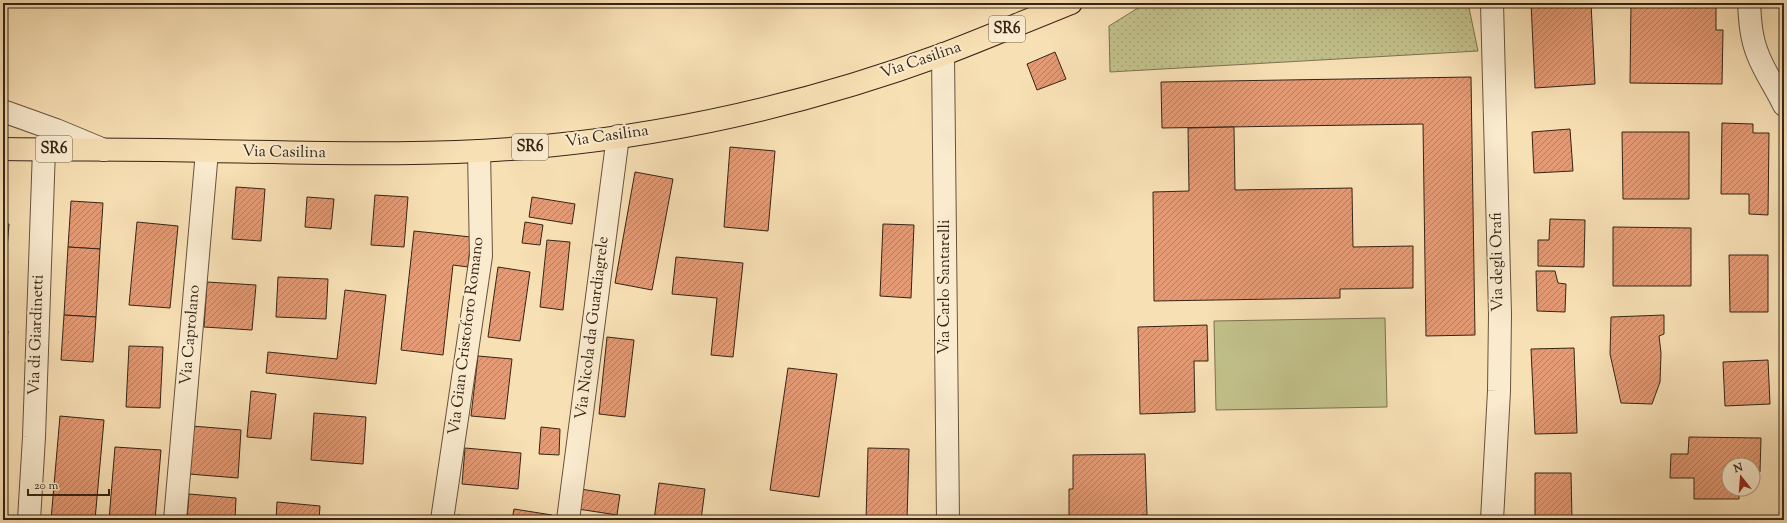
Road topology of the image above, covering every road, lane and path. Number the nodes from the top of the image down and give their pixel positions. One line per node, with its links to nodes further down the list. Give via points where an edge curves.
1 (1071, 3): 4 (main road, Via Casilina / SR6)
2 (1492, 3): 18 (street, Via degli Orafi, via 1500,314)
3 (1749, 3): 5 (street, via 1754,45)
4 (943, 54): 7 (main road, Via Casilina / SR6, via 851,84 751,111 693,124); 17 (street, Via Carlo Santarelli)
5 (1784, 105)
6 (3, 111): 10 (street)
7 (618, 136): 12 (main road, Via Casilina / SR6, via 545,146); 16 (street, Via Nicola da Guardiagrele)
8 (3, 149): 9 (main road, Via Casilina / SR6)
9 (44, 149): 10 (main road, Via Casilina / SR6); 13 (street, Via di Giardinetti)
10 (106, 151): 11 (main road, Via Casilina / SR6)
11 (207, 151): 12 (main road, Via Casilina / SR6, via 340,154); 14 (street, Via Caprolano)
12 (479, 151): 15 (street, Via Gian Cristoforo Romano, via 481,256)
13 (30, 520)
14 (175, 520)
15 (442, 520)
16 (568, 520)
17 (948, 520)
18 (1492, 520)

